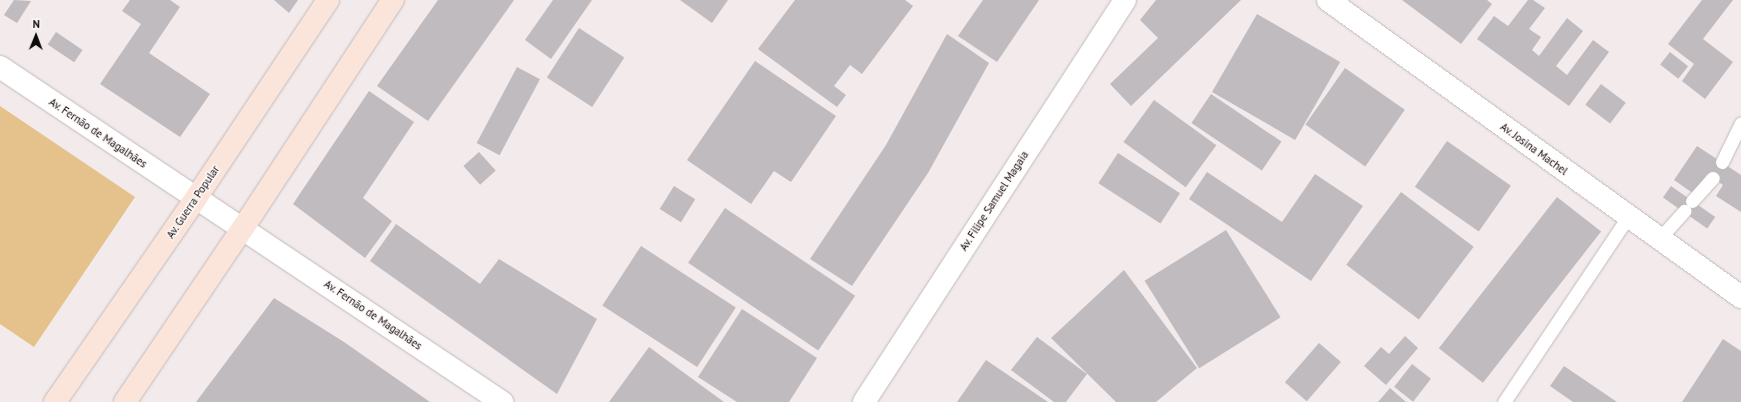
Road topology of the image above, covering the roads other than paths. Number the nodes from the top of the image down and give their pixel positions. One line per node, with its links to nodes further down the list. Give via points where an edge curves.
1 (328, 0): 9 (main road, Av. Guerra Popular)
2 (393, 0): 11 (main road)
3 (1125, 0): 17 (street, Av. Filipe Samuel Magaia)
4 (1328, 0): 10 (street, Av. Josina Machel)
5 (0, 67): 9 (street, Av. Fernão de Magalhães)
6 (1741, 123): 7 (lane)
7 (1722, 162)
8 (1713, 178): 12 (lane)
9 (196, 198): 11 (street, Av. Fernão de Magalhães); 14 (main road, Av. Guerra Popular)
10 (1628, 217): 12 (street, Av. Josina Machel); 18 (lane)
11 (243, 228): 15 (main road); 16 (street, Av. Fernão de Magalhães)
12 (1659, 239): 13 (street, Av. Josina Machel)
13 (1741, 297)
14 (55, 402)
15 (125, 402)
16 (502, 402)
17 (864, 402)
18 (1504, 402)

